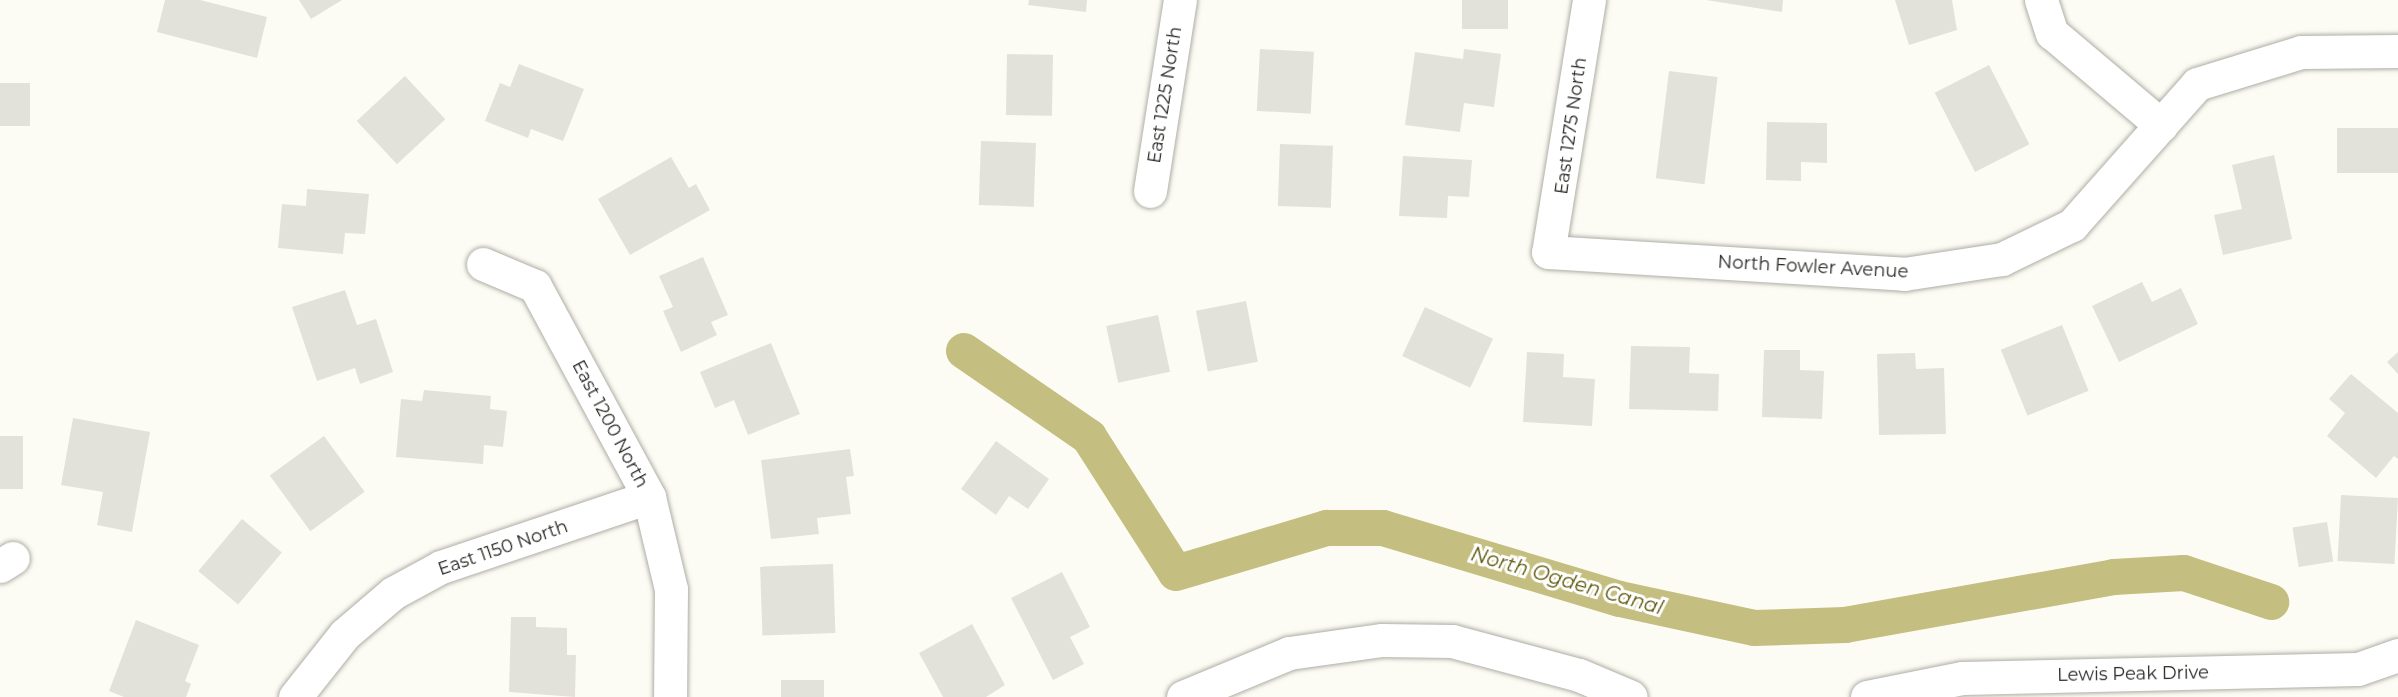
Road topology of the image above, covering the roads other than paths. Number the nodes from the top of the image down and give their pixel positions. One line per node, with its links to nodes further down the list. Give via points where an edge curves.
1 (1180, 0): 6 (street, East 1225 North)
2 (1589, 0): 7 (street, East 1275 North)
3 (2041, 0): 5 (street, via 2052,33)
4 (2398, 51): 5 (street, North Fowler Avenue, via 2301,52 2197,84)
5 (2161, 125): 7 (street, North Fowler Avenue, via 2072,225 2002,259 1904,274)
6 (1150, 191)
7 (1548, 252)
8 (483, 264): 9 (street, East 1200 North, via 535,286)
9 (649, 497): 12 (street, East 1150 North, via 441,567 393,593 345,634); 13 (street, East 1200 North, via 671,589)
10 (2398, 655): 11 (street, Lewis Peak Drive, via 2358,669)
11 (2246, 685): 16 (street, Lewis Peak Drive, via 1962,678)
12 (296, 697)
13 (670, 697)
14 (1183, 697): 15 (street, via 1289,653 1382,640 1452,641 1579,675)
15 (1631, 697)
16 (1867, 697)

